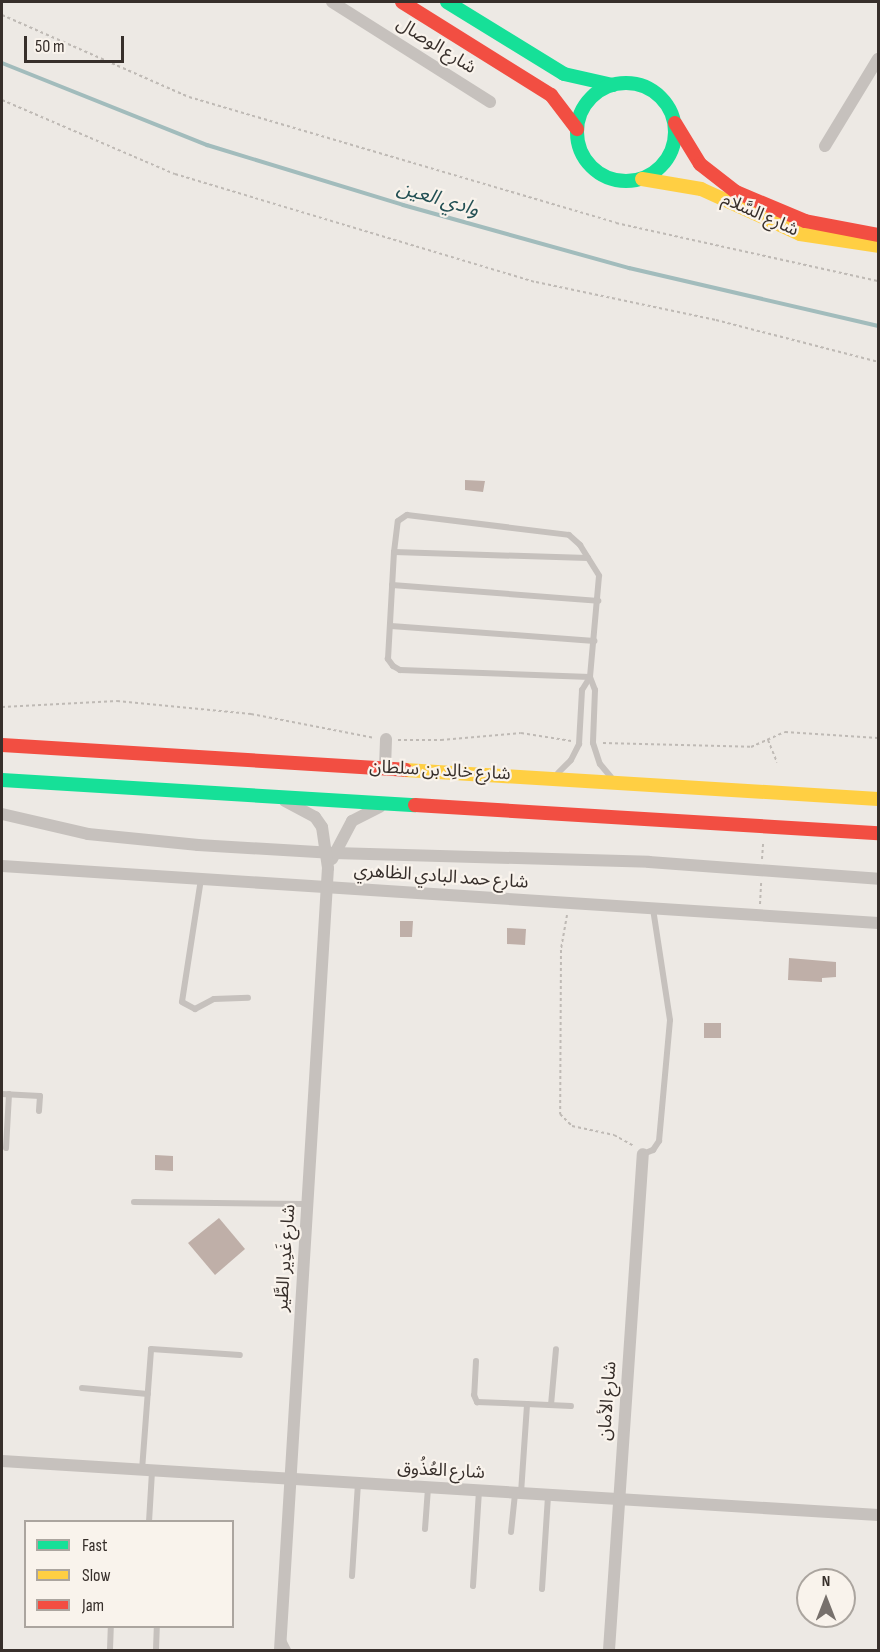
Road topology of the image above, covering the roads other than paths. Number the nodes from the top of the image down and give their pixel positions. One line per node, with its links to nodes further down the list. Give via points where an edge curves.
1 (332, 2): 6 (street, شارع الوصال)
2 (402, 2): 8 (main road, via 551,95)
3 (447, 2): 5 (main road, via 564,74)
4 (879, 59): 9 (street)
5 (613, 85): 7 (main road, via 629,83 651,91 669,107); 8 (main road, via 588,101)
6 (490, 102)
7 (675, 122): 10 (main road, via 672,150 655,172); 11 (main road, شارع السَّلام, via 700,164 736,192 805,221)
8 (577, 129): 10 (main road, via 585,160 596,171 626,182)
9 (825, 146)
10 (642, 179): 12 (main road, شارع السَّلام, via 700,189 800,234)
11 (879, 235)
12 (879, 246)
13 (394, 552): 14 (lane); 14 (lane, via 398,521 406,515 569,536); 15 (lane)
14 (588, 558): 16 (lane, via 599,576)
15 (392, 585): 16 (lane); 17 (lane)
16 (598, 601): 18 (lane)
17 (391, 626): 18 (lane); 19 (lane, via 388,658 400,670)
18 (594, 641): 19 (lane)
19 (590, 677): 23 (lane, via 582,690 579,744 565,767); 25 (lane, via 595,690 593,743 600,764)
20 (386, 739): 22 (street)
21 (2, 745): 22 (main road, شارع خالِد بن سلطان)
22 (385, 768): 23 (main road, شارع خالِد بن سلطان)
23 (549, 778): 25 (main road, شارع خالِد بن سلطان)
24 (2, 780): 26 (main road, شارع خالِد بن سلطان)
25 (619, 782): 27 (main road, شارع خالِد بن سلطان)
26 (279, 798): 28 (main road, شارع خالِد بن سلطان); 31 (street, شارع غَدِير الطَّير, via 315,817)
27 (879, 798)
28 (396, 803): 30 (main road, شارع خالِد بن سلطان); 31 (street, via 363,812 352,821)
29 (2, 814): 31 (street, via 88,834)
30 (879, 833)
31 (331, 853): 34 (street, via 649,862); 35 (street, شارع غَدِير الطَّير)
32 (2, 866): 33 (street, شارع حمد البادي الظاهري)
33 (201, 879): 35 (street, شارع حمد البادي الظاهري); 38 (lane, via 182,1002 195,1009 214,999)
34 (879, 879)
35 (327, 887): 36 (street, شارع حمد البادي الظاهري); 44 (street, شارع غَدِير الطَّير)
36 (653, 909): 37 (street, شارع حمد البادي الظاهري); 42 (lane, via 670,1020 659,1141 653,1150)
37 (879, 923)
38 (248, 998)
39 (5, 1094): 40 (lane, via 40,1096); 41 (lane)
40 (39, 1111)
41 (6, 1148)
42 (643, 1154): 61 (street, شارع الأمان)
43 (134, 1203): 44 (lane)
44 (308, 1204): 55 (street, شارع غَدِير الطَّير)
45 (556, 1349): 51 (lane)
46 (240, 1355): 49 (lane, via 151,1349)
47 (476, 1361): 50 (lane, via 477,1402)
48 (82, 1388): 49 (lane)
49 (148, 1394): 54 (lane)
50 (527, 1404): 51 (lane); 59 (lane)
51 (552, 1405): 52 (lane)
52 (571, 1406)
53 (2, 1461): 54 (street, شارع العُذُوق)
54 (147, 1470): 55 (street, شارع العُذُوق); 63 (lane)
55 (291, 1479): 56 (street, شارع العُذُوق); 71 (street, شارع غَدِير الطَّير)
56 (358, 1484): 57 (street, شارع العُذُوق); 66 (lane)
57 (428, 1488): 58 (street, شارع العُذُوق); 64 (lane)
58 (479, 1491): 59 (street, شارع العُذُوق); 67 (lane)
59 (518, 1493): 60 (street, شارع العُذُوق); 65 (lane)
60 (548, 1495): 61 (street, شارع العُذُوق); 68 (lane)
61 (619, 1500): 62 (street, شارع العُذُوق); 76 (street, شارع الأمان)
62 (879, 1515)
63 (149, 1520)
64 (425, 1529)
65 (511, 1532)
66 (352, 1575)
67 (473, 1586)
68 (542, 1589)
69 (111, 1628): 72 (lane)
70 (157, 1628): 73 (lane)
71 (281, 1637): 74 (street, شارع غَدِير الطَّير); 75 (lane)
72 (110, 1650)
73 (156, 1650)
74 (280, 1650)
75 (288, 1650)
76 (609, 1650)

